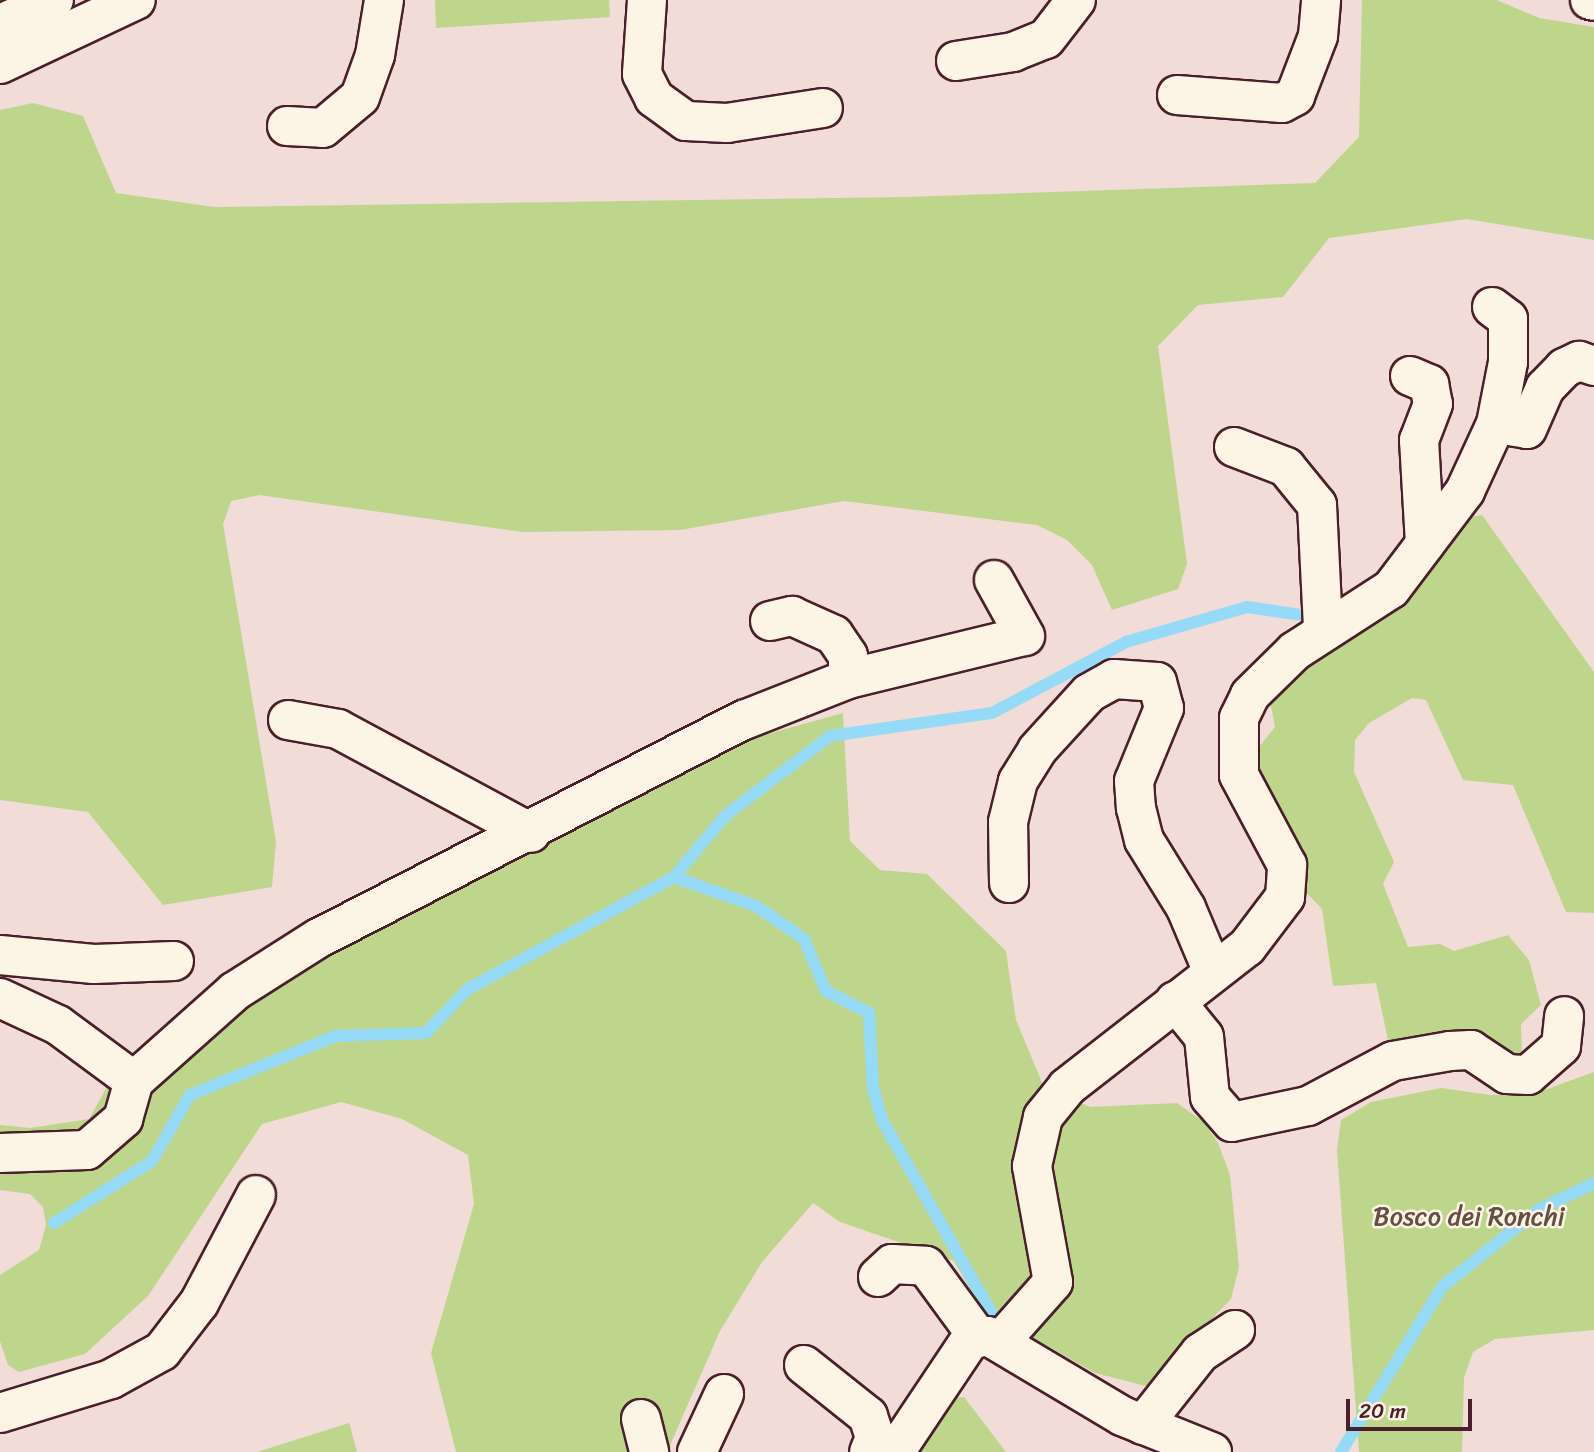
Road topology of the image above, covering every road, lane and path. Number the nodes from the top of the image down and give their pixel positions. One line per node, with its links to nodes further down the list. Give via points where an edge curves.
1 (54, 0): 7 (street)
2 (136, 0): 9 (street)
3 (384, 0): 12 (street, via 375,55 360,97 323,128)
4 (647, 0): 11 (street, via 642,74 654,99 686,121 727,123)
5 (1076, 0): 8 (street, via 1046,39 1013,52)
6 (1321, 0): 10 (street, via 1318,36 1295,96 1282,103)
7 (0, 24)
8 (956, 61)
9 (0, 64)
10 (1177, 95)
11 (823, 108)
12 (287, 126)
13 (1492, 307): 16 (street, via 1508,319 1510,334)
14 (1594, 366): 16 (street, via 1579,361 1564,368 1545,388 1527,429)
15 (1410, 376): 18 (street, via 1429,384 1433,404 1418,463)
16 (1499, 412): 18 (street, via 1480,465)
17 (1234, 447): 21 (street, via 1286,467 1317,505)
18 (1425, 544): 21 (street, via 1370,608)
19 (994, 580): 22 (street, via 1025,636)
20 (770, 621): 22 (street, via 792,616 834,635 848,656)
21 (1322, 629): 28 (street, via 1265,678 1239,718 1239,775 1279,849 1289,884 1273,918)
22 (848, 679): 24 (street, via 744,720)
23 (288, 720): 24 (street, via 338,729)
24 (531, 833): 32 (street, via 317,939 214,1008)
25 (1009, 883): 28 (street, via 1008,822 1018,781 1037,750 1089,693 1114,679 1157,682 1164,708 1134,781 1136,808 1144,840 1186,908)
26 (0, 956): 27 (street, via 94,964)
27 (174, 961)
28 (1213, 972): 30 (street)
29 (0, 998): 32 (street, via 58,1026)
30 (1175, 1001): 31 (street, via 1204,1037 1210,1097 1232,1122 1308,1106 1393,1061 1450,1051 1471,1050 1507,1074 1528,1075 1561,1046); 37 (street, via 1067,1087 1044,1117 1032,1166 1053,1282)
31 (1564, 1016)
32 (134, 1081): 33 (street, via 123,1119 87,1150)
33 (0, 1153)
34 (256, 1195): 40 (street, via 199,1303 162,1352 111,1379)
35 (878, 1277): 37 (street, via 892,1264 926,1266)
36 (1235, 1330): 41 (street, via 1192,1360)
37 (989, 1340): 41 (street); 44 (street)
38 (804, 1365): 43 (street, via 868,1416 875,1438)
39 (724, 1394): 42 (street)
40 (0, 1413)
41 (1140, 1432): 45 (street)
42 (698, 1452)
43 (869, 1452)
44 (895, 1452)
45 (1212, 1452)

